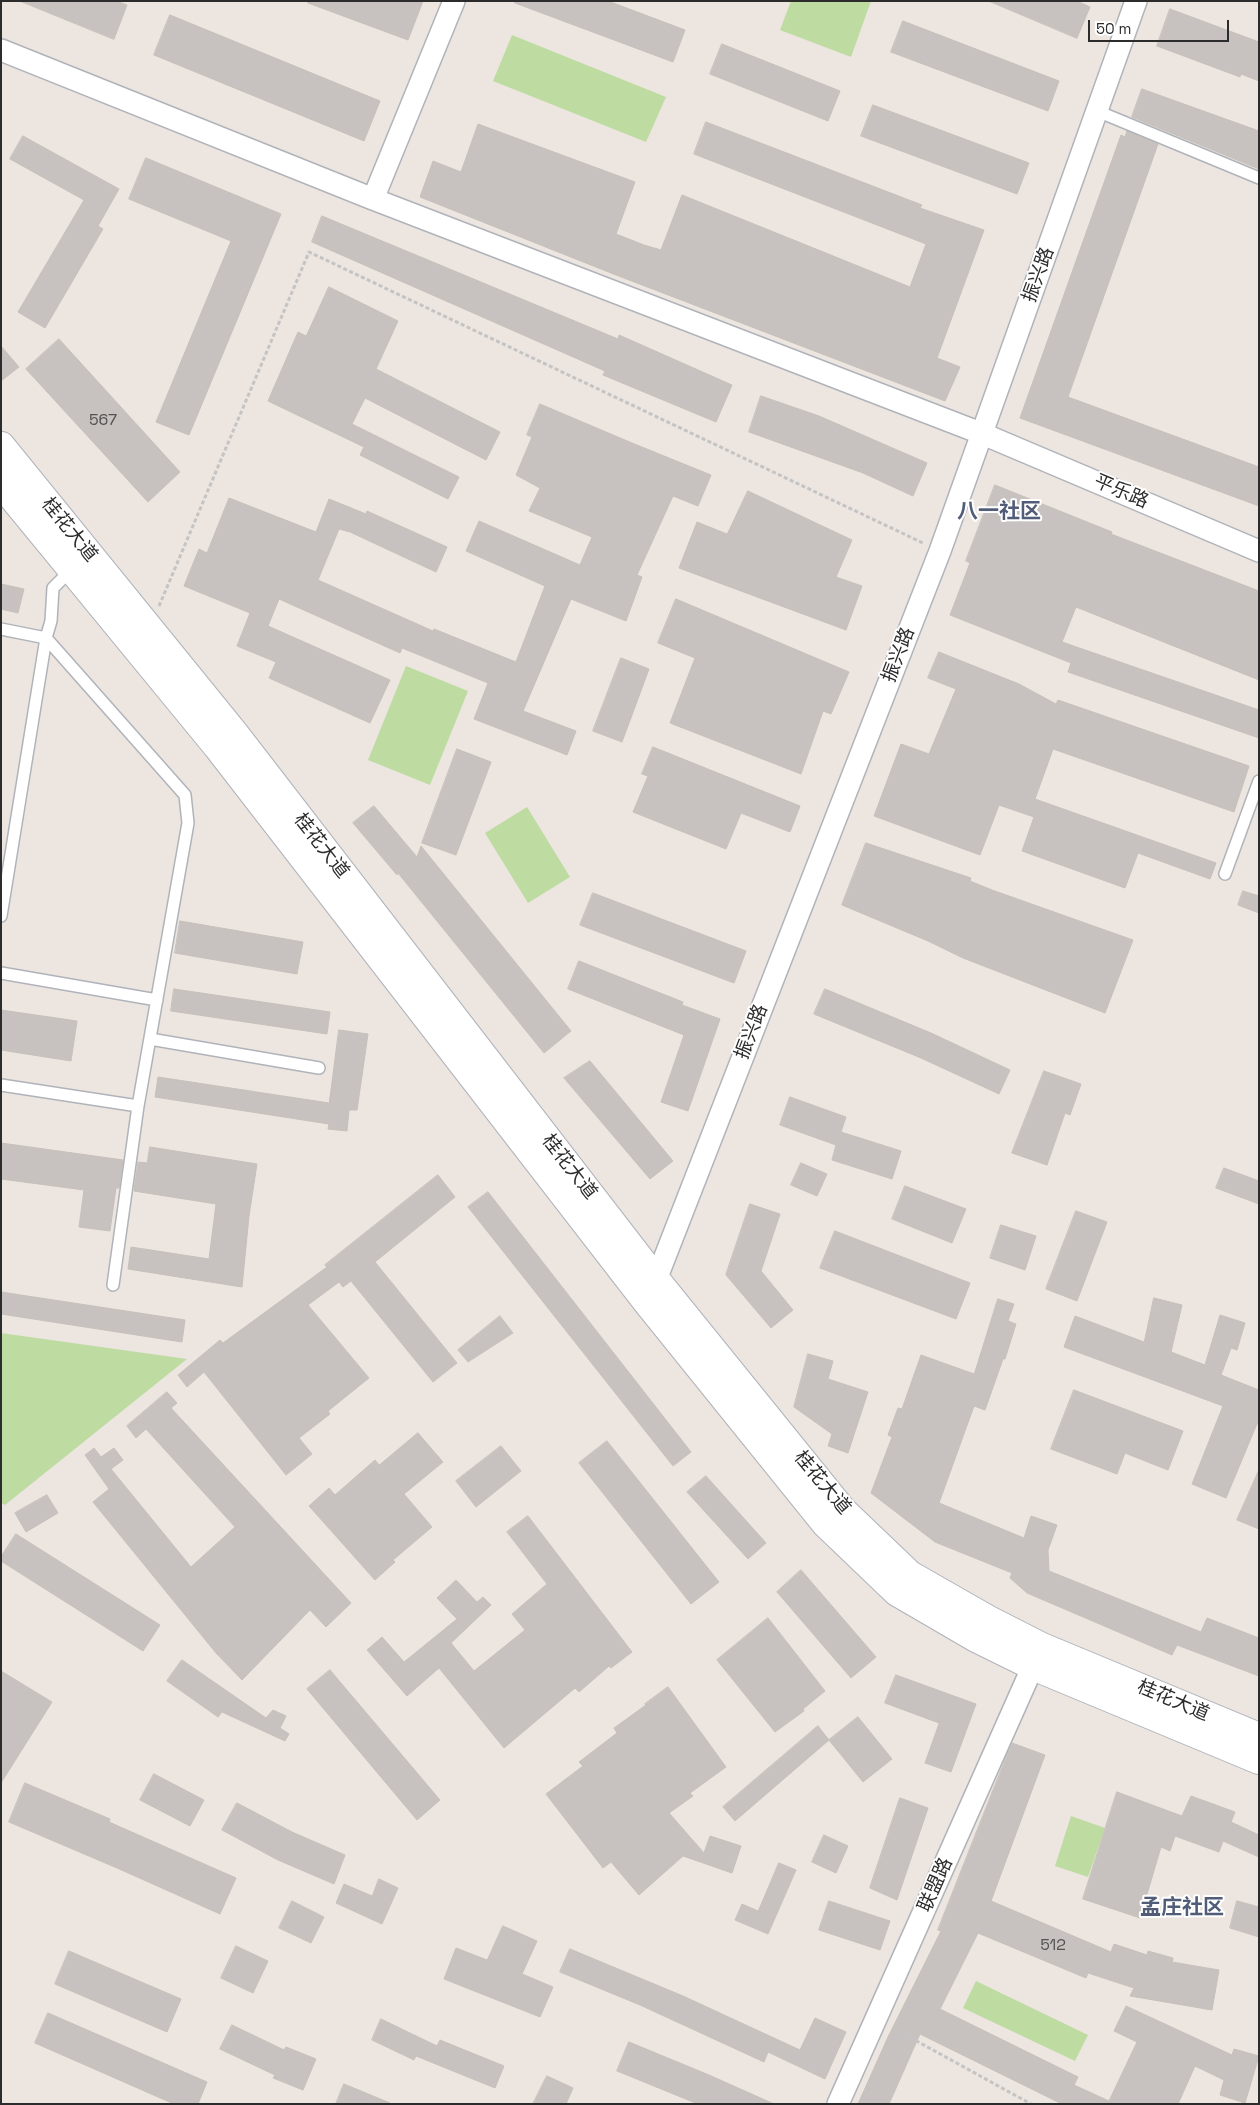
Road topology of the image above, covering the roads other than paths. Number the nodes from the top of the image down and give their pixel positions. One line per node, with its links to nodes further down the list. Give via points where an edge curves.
1 (454, 1): 6 (street)
2 (1136, 1): 4 (street, 振兴路)
3 (1, 50): 6 (street, 平乐路)
4 (1097, 110): 5 (lane); 7 (street, 振兴路)
5 (1259, 178)
6 (373, 199): 7 (street, 平乐路)
7 (983, 434): 10 (street, 平乐路); 24 (street, 振兴路)
8 (1, 446): 24 (main road, 桂花大道, via 234,733)
9 (1, 483): 11 (main road, 桂花大道)
10 (1259, 551)
11 (73, 568): 13 (lane, via 53,588 51,621); 24 (main road, 桂花大道)
12 (1, 629): 13 (lane)
13 (46, 638): 16 (lane); 18 (lane, via 184,795 188,824)
14 (1259, 781): 15 (lane)
15 (1226, 874)
16 (1, 916)
17 (1, 973): 18 (lane)
18 (157, 1000): 19 (lane)
19 (150, 1039): 20 (lane); 22 (lane)
20 (319, 1068)
21 (1, 1085): 22 (lane)
22 (138, 1106): 23 (lane)
23 (113, 1285)
24 (652, 1291): 25 (main road, 桂花大道, via 826,1524 897,1592 976,1638); 26 (main road, 桂花大道, via 842,1510 910,1575 1042,1647)
25 (1033, 1666): 27 (main road, 桂花大道); 28 (street, 联盟路)
26 (1259, 1737)
27 (1259, 1760)
28 (838, 2104)

